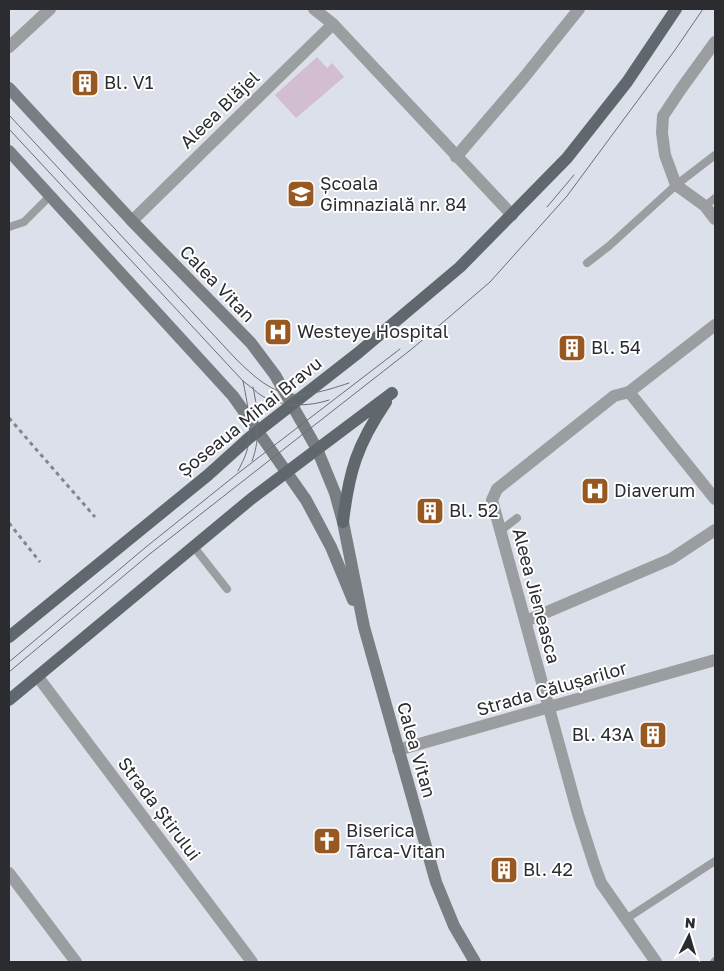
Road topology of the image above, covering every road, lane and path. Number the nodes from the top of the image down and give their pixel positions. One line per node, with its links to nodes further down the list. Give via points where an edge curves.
1 (50, 9): 7 (street)
2 (314, 9): 5 (street)
3 (579, 9): 11 (street)
4 (676, 9): 15 (main road, Șoseaua Mihai Bravu, via 597,122)
5 (333, 24): 11 (street); 17 (street, Aleea Blăjel)
6 (715, 42): 12 (street, via 663,116 665,155)
7 (9, 47)
8 (9, 88): 17 (main road, Calea Vitan)
9 (9, 151): 13 (main road, Calea Vitan)
10 (715, 155): 12 (lane)
11 (456, 157): 15 (street)
12 (676, 185): 14 (street); 19 (lane)
13 (50, 196): 18 (lane, via 24,222); 24 (main road, Calea Vitan, via 221,383)
14 (710, 202): 16 (street)
15 (512, 215): 22 (main road, Șoseaua Mihai Bravu, via 452,273)
16 (715, 219)
17 (132, 221): 22 (main road, Calea Vitan, via 251,343)
18 (9, 227)
19 (587, 263)
20 (715, 325): 21 (street, Aleea Jieneasca)
21 (629, 392): 27 (street, via 643,419); 33 (street, Aleea Jieneasca, via 614,396 497,489 492,500)
22 (292, 405): 24 (main road, Șoseaua Mihai Bravu); 25 (main road, Calea Vitan)
23 (9, 418): 28 (path)
24 (258, 430): 26 (main road, Calea Vitan); 39 (main road, Șoseaua Mihai Bravu, via 208,475)
25 (316, 449): 26 (main road); 30 (main road, Calea Vitan); 30 (main road, via 392,393 361,442 353,463)
26 (287, 471): 34 (main road); 38 (main road, Calea Vitan, via 331,547)
27 (715, 500)
28 (95, 516)
29 (517, 518): 33 (lane)
30 (344, 522): 38 (main road, Calea Vitan)
31 (9, 523): 35 (path)
32 (715, 530): 37 (street, via 671,559)
33 (500, 531): 37 (street, Aleea Jieneasca)
34 (194, 547): 36 (lane); 41 (main road)
35 (40, 562)
36 (227, 589)
37 (526, 621): 43 (street, Aleea Jieneasca)
38 (364, 627): 44 (main road, Calea Vitan)
39 (9, 637)
40 (715, 660): 43 (street, Strada Călușarilor)
41 (38, 677): 42 (main road); 49 (street, Strada Știrului)
42 (9, 700)
43 (549, 708): 44 (street, Strada Călușarilor); 47 (street, Aleea Jieneasca, via 594,864)
44 (398, 750): 50 (main road, Calea Vitan, via 436,882 454,926)
45 (715, 861): 47 (lane)
46 (9, 872): 48 (street)
47 (626, 920): 51 (street, Aleea Jieneasca)
48 (76, 962)
49 (252, 962)
50 (475, 962)
51 (656, 962)

